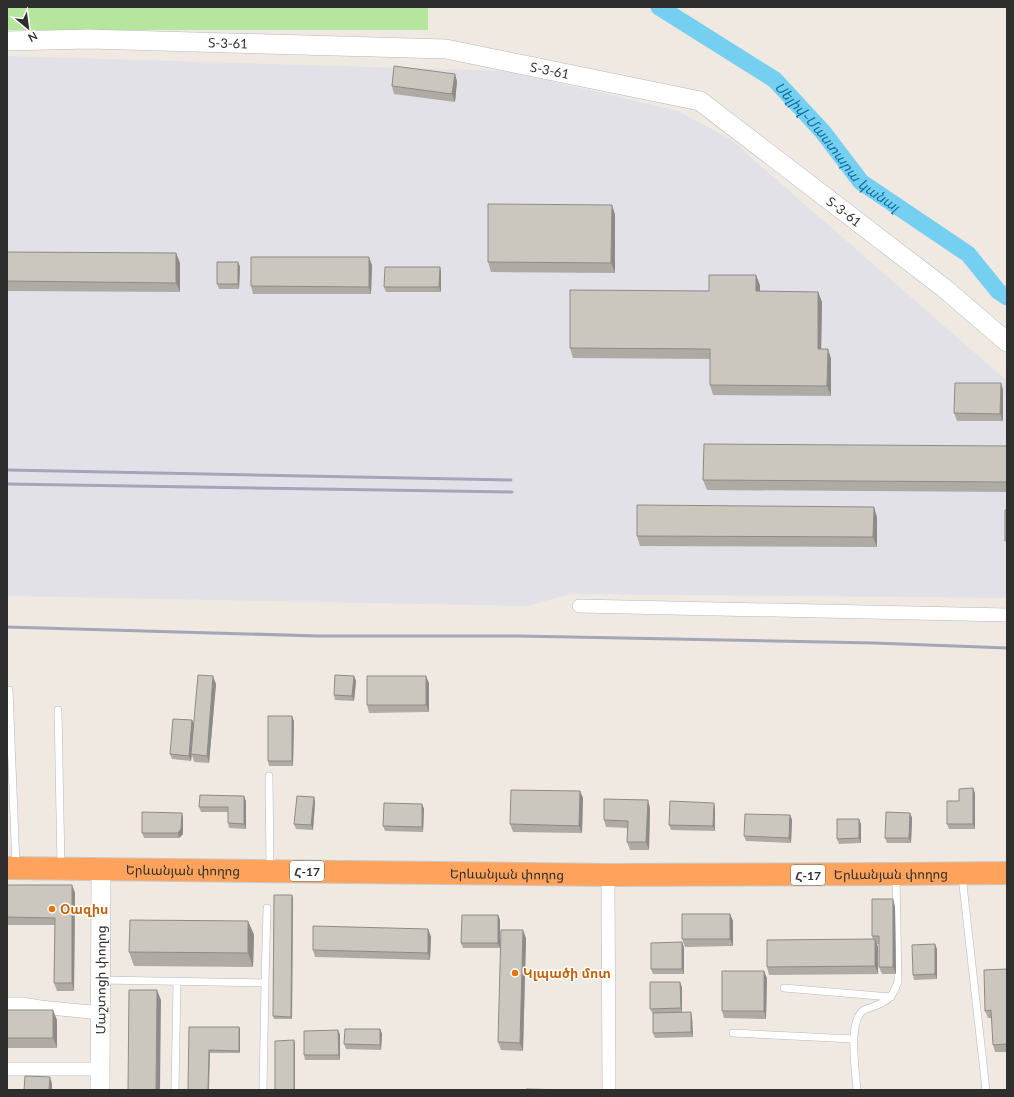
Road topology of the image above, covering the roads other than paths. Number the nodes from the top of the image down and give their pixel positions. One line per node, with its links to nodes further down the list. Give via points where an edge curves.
1 (7, 41): 2 (street, Տ-3-61 / Տ-3-61, via 89,39 446,49 700,101 944,288)
2 (1007, 342)
3 (580, 606): 4 (street)
4 (1007, 615)
5 (9, 690): 8 (lane)
6 (58, 710): 9 (lane)
7 (269, 776): 11 (lane)
8 (11, 868): 9 (highway, Երևանյան փողոց / Հ-17)
9 (61, 869): 10 (highway, Երևանյան փողոց / Հ-17)
10 (102, 869): 11 (highway, Երևանյան փողոց / Հ-17); 17 (street, Մաշտոցի փողոց)
11 (270, 870): 15 (highway, Երևանյան փողոց / Հ-17)
12 (1007, 873): 14 (highway, Երևանյան փողոց / Հ-17)
13 (896, 874): 14 (highway, Երևանյան փողոց / Հ-17); 15 (highway, Երևանյան փողոց / Հ-17); 21 (lane, via 898,982)
14 (962, 874): 33 (lane)
15 (608, 875): 31 (street)
16 (267, 908): 19 (lane)
17 (101, 980): 18 (lane); 23 (street, Մաշտոցի փողոց)
18 (177, 983): 19 (lane); 29 (lane)
19 (265, 983): 30 (lane)
20 (784, 988): 21 (lane)
21 (891, 997): 25 (lane, via 863,1011 857,1020)
22 (7, 1004): 23 (street)
23 (101, 1013): 27 (street, Մաշտոցի փողոց)
24 (733, 1033): 25 (lane)
25 (853, 1038): 32 (lane)
26 (7, 1069): 27 (street)
27 (100, 1069): 28 (street, Մաշտոցի փողոց)
28 (100, 1090)
29 (175, 1090)
30 (263, 1090)
31 (609, 1090)
32 (857, 1090)
33 (986, 1090)

